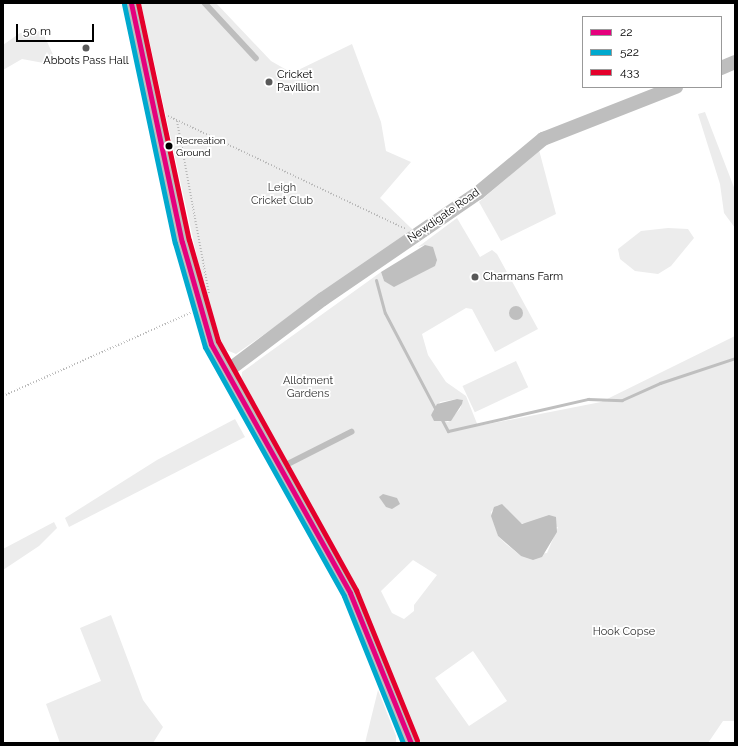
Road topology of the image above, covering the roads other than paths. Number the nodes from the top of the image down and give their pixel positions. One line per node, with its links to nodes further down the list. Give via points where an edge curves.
1 (131, 3): 7 (street, via 199,310)
2 (205, 3): 3 (lane)
3 (256, 58)
4 (735, 62): 5 (street)
5 (722, 68)
6 (673, 88): 7 (street, Newdigate Road, via 543,139 478,193)
7 (226, 372): 9 (street)
8 (351, 432): 9 (lane)
9 (280, 468): 10 (street, via 350,593)
10 (411, 743)

